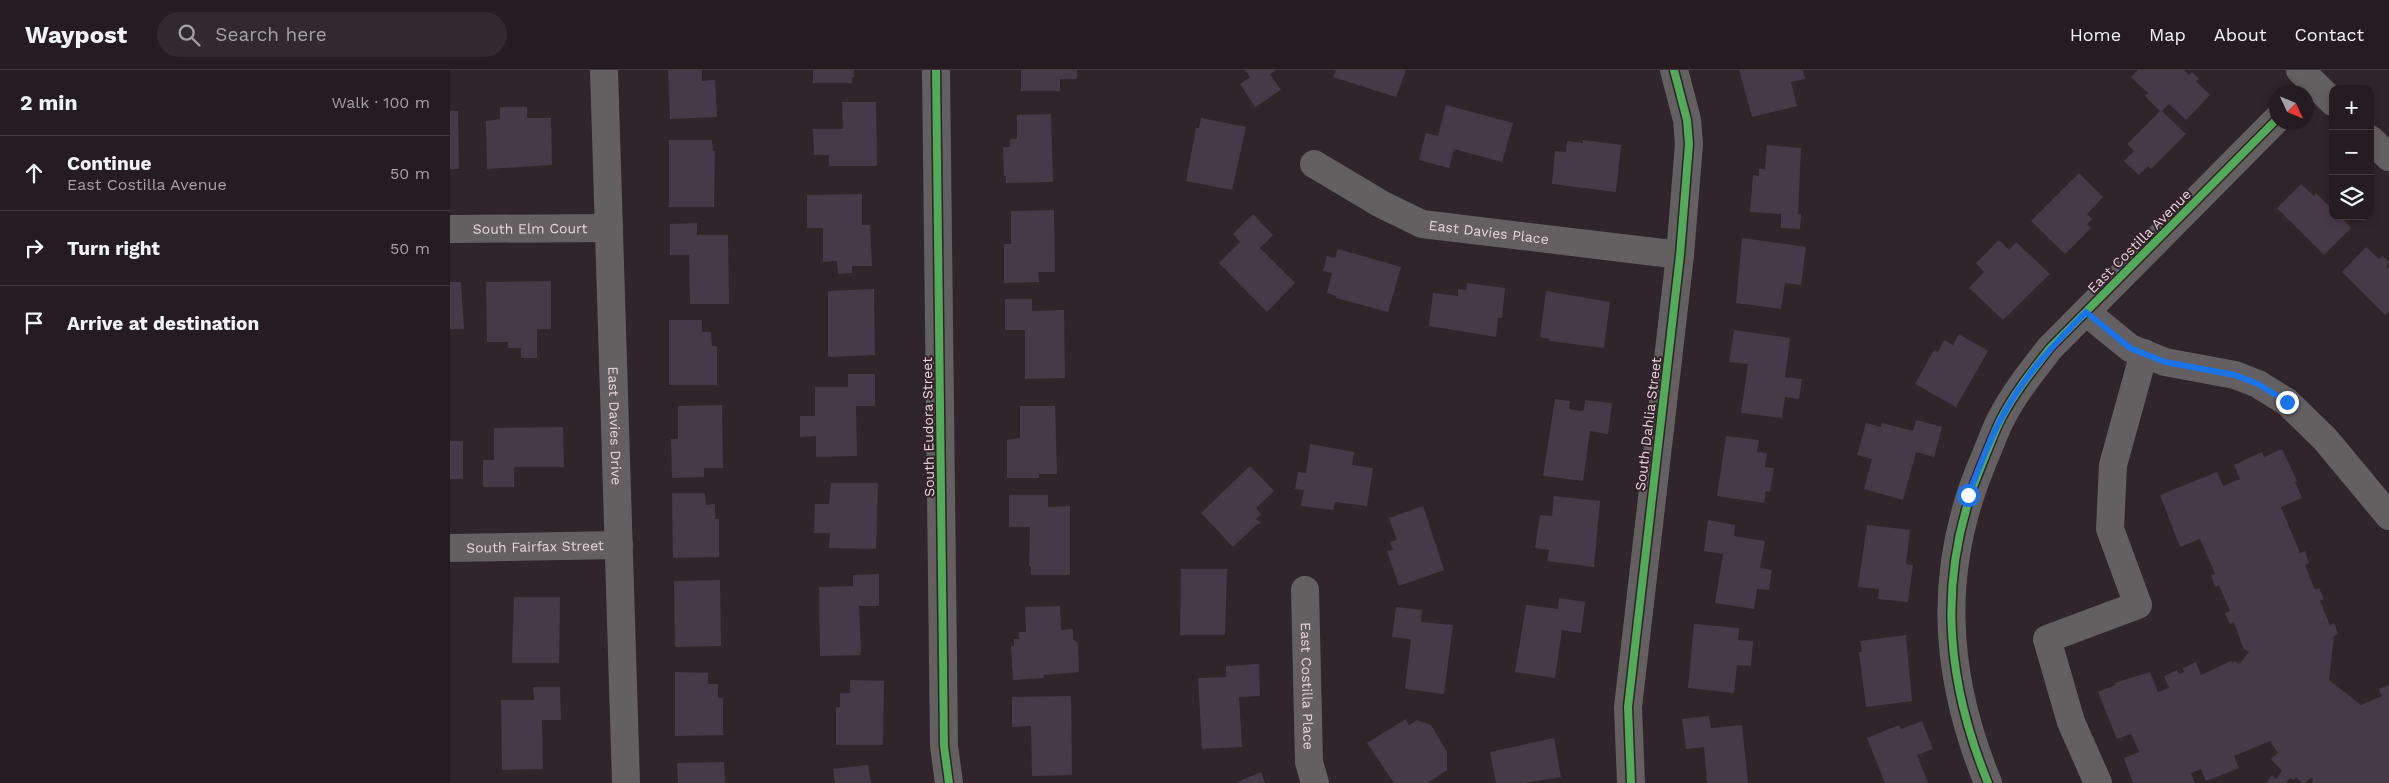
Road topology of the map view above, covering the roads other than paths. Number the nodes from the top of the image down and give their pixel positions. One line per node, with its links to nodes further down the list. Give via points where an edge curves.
1 (604, 70): 10 (street, East Davies Drive)
2 (936, 70): 20 (street, South Eudora Street, via 944,746)
3 (1674, 70): 12 (street, South Dahlia Street, via 1687,120 1689,144)
4 (2311, 79): 5 (street)
5 (2329, 98)
6 (2269, 127): 13 (street, East Costilla Avenue)
7 (2374, 142): 8 (street)
8 (2389, 157)
9 (1314, 164): 12 (street, East Davies Place, via 1422,224)
10 (609, 228): 11 (street, South Elm Court); 16 (street, East Davies Drive)
11 (450, 229)
12 (1680, 255): 22 (street, South Dahlia Street, via 1628,706)
13 (2086, 312): 14 (street, via 2130,348); 23 (street, East Costilla Avenue, via 2050,348 2001,418 1968,495 1955,557 1951,607 1954,662 1973,746)
14 (2144, 353): 15 (street, via 2165,362 2235,375 2258,384 2287,402 2325,438); 24 (street, via 2113,465 2110,529 2138,605 2047,639 2071,722)
15 (2389, 516)
16 (619, 545): 17 (street, South Fairfax Street); 19 (street, East Davies Drive)
17 (450, 548)
18 (1306, 590): 21 (street, East Costilla Place, via 1309,762)
19 (626, 783)
20 (950, 783)
21 (1315, 783)
22 (1631, 783)
23 (1988, 783)
24 (2098, 783)

